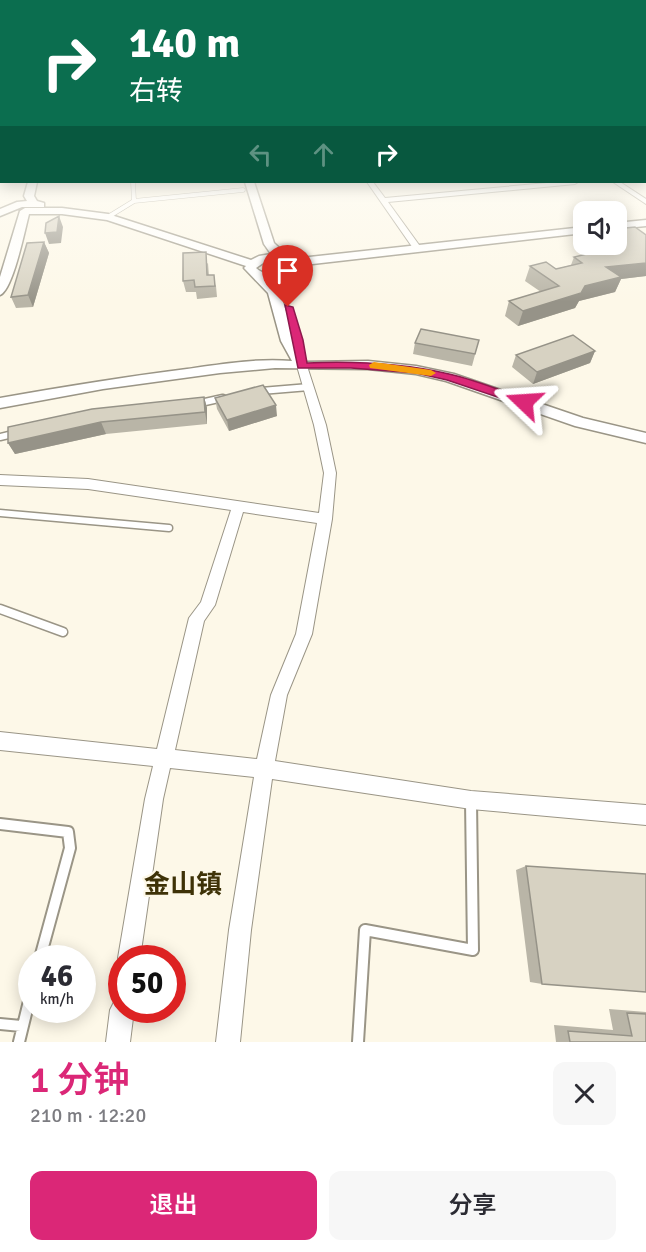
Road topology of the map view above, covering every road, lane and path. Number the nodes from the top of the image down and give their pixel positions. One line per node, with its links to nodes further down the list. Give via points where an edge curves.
1 (21, 205): 7 (main road)
2 (23, 205): 7 (main road)
3 (128, 205): 9 (lane)
4 (249, 205): 16 (main road, via 260,246)
5 (253, 205): 15 (main road, via 269,244)
6 (386, 205): 13 (street)
7 (21, 208): 8 (main road); 9 (main road); 14 (main road, via 11,222); 17 (main road)
8 (0, 213)
9 (108, 217): 16 (main road)
10 (646, 223): 11 (main road)
11 (627, 225)
12 (573, 231): 13 (main road)
13 (418, 249): 15 (main road)
14 (0, 263)
15 (286, 264): 16 (main road, via 268,257); 16 (main road, via 271,277); 18 (main road, via 283,291)
16 (254, 266): 18 (main road, via 274,292 288,341)
17 (0, 291)
18 (302, 366): 19 (street); 22 (main road, via 275,364 158,376); 24 (main road, via 278,373 158,386); 27 (main road, via 368,365 431,373 580,422)
19 (309, 387): 20 (lane); 31 (street, via 330,473)
20 (256, 392)
21 (235, 396): 23 (lane)
22 (0, 403)
23 (190, 405)
24 (0, 413)
25 (21, 432): 26 (lane)
26 (0, 437)
27 (646, 438)
28 (0, 480): 29 (street, via 157,492)
29 (238, 508): 31 (street); 36 (street, via 207,605 197,618)
30 (0, 513): 32 (lane)
31 (325, 519): 37 (street, via 304,634 279,695)
32 (169, 528)
33 (0, 609): 34 (lane)
34 (63, 632)
35 (0, 741): 36 (street)
36 (162, 759): 37 (street); 42 (street)
37 (264, 769): 38 (street); 49 (street)
38 (471, 800): 39 (street); 50 (lane, via 473,950 364,930)
39 (646, 815)
40 (0, 824): 41 (lane, via 68,832 70,848)
41 (44, 945)
42 (131, 945)
43 (22, 1023): 46 (lane)
44 (120, 1023): 48 (street)
45 (0, 1024): 46 (lane)
46 (21, 1026): 47 (lane)
47 (19, 1042)
48 (118, 1042)
49 (228, 1042)
50 (358, 1042)

